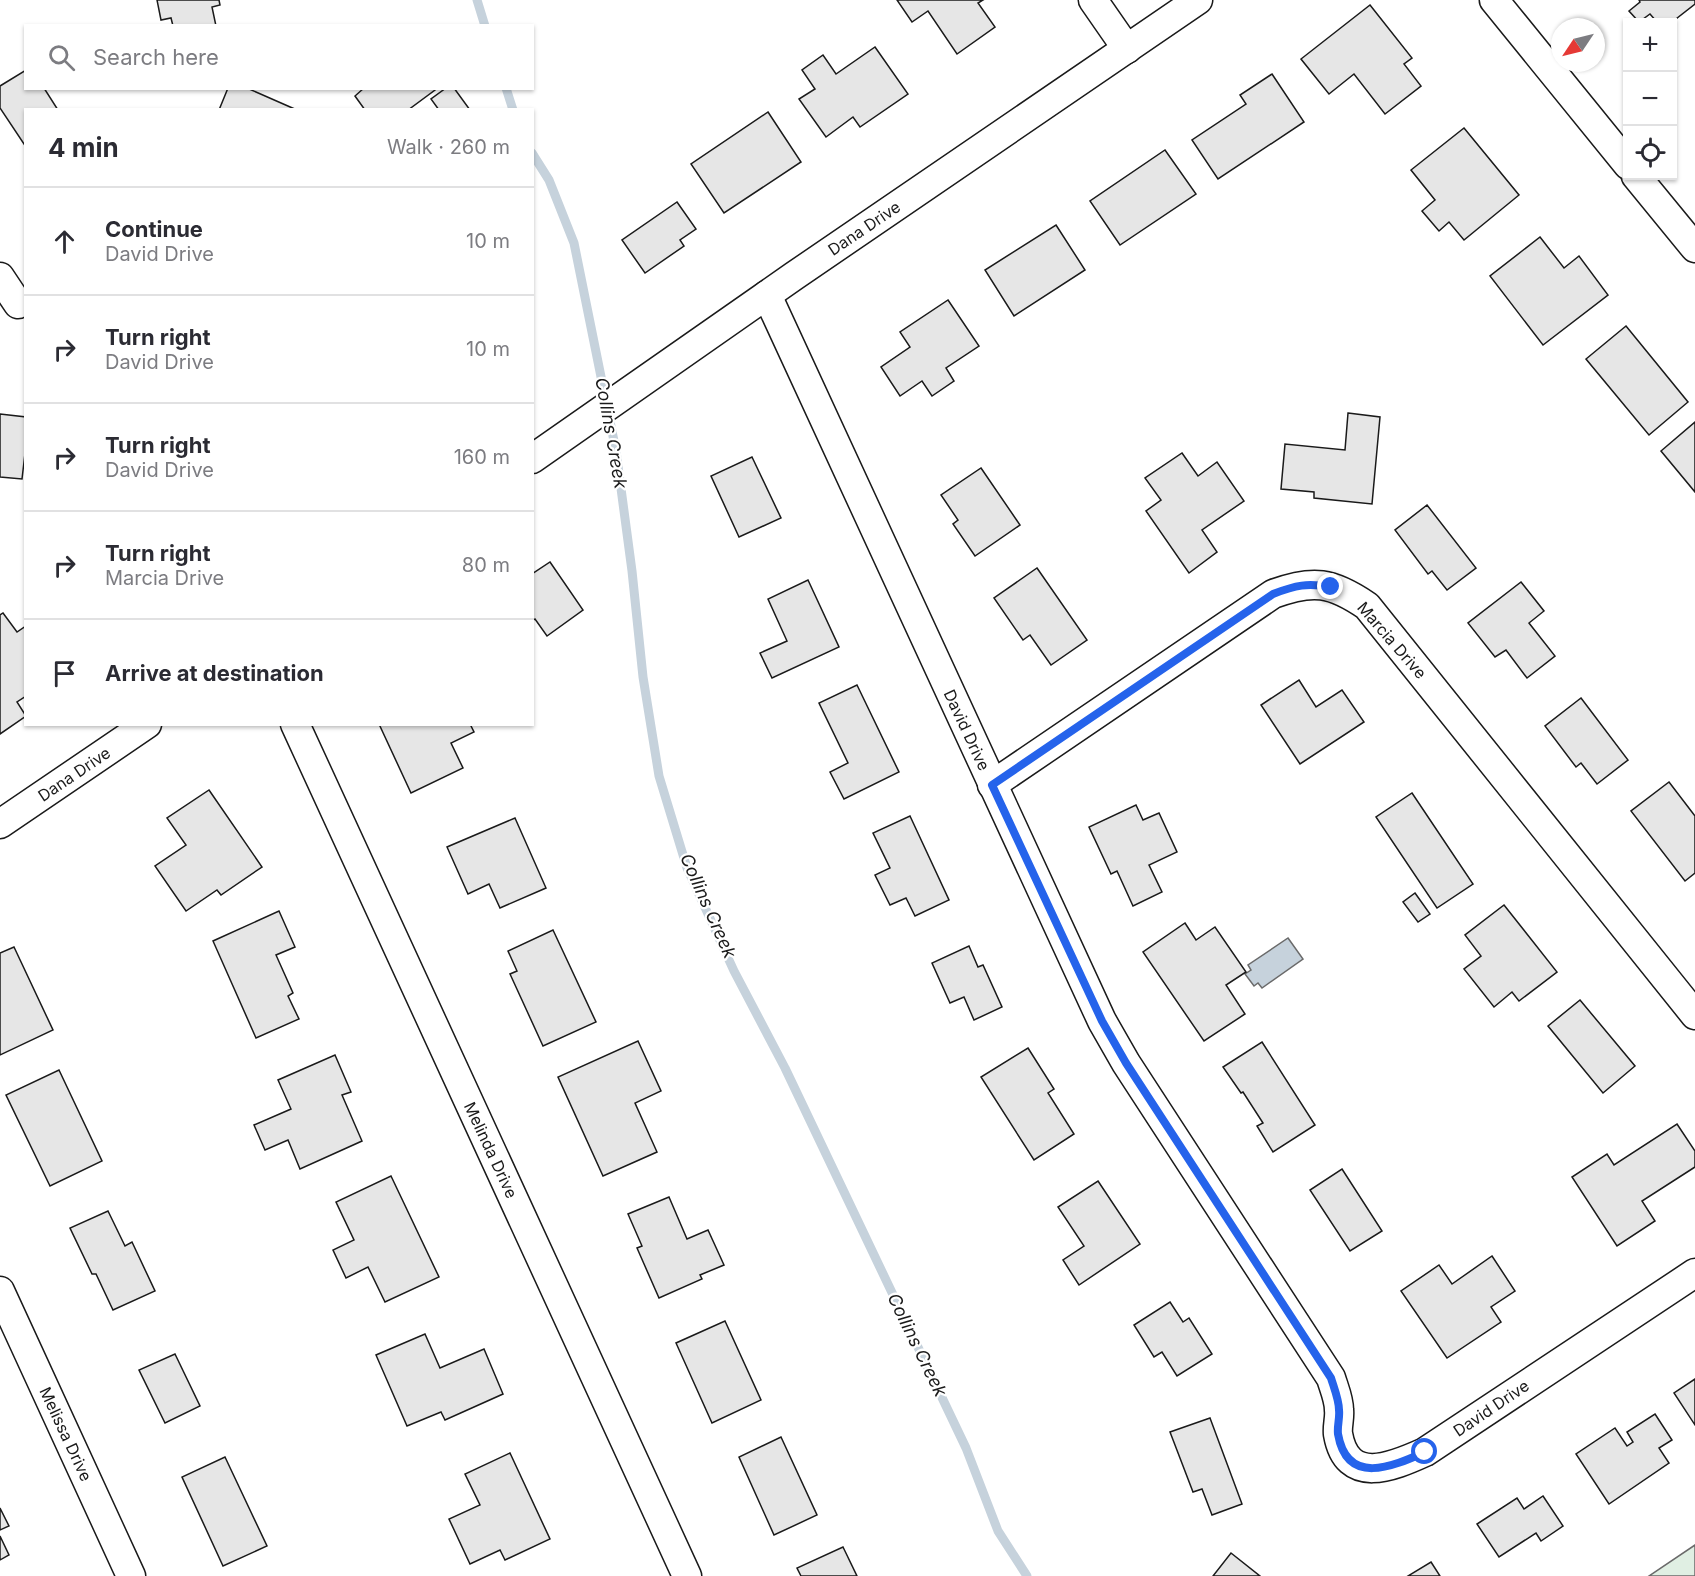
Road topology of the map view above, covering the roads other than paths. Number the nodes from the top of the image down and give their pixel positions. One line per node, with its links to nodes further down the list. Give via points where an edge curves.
1 (1092, 0): 4 (street)
2 (1198, 0): 4 (street, Dana Drive)
3 (1494, 0): 5 (street)
4 (1127, 49): 9 (street, Dana Drive)
5 (1623, 159)
6 (1639, 180): 7 (street)
7 (1695, 248)
8 (0, 277): 10 (street)
9 (767, 295): 11 (street, Dana Drive); 14 (street, David Drive)
10 (18, 304)
11 (534, 458)
12 (144, 726): 15 (street, Dana Drive)
13 (296, 726): 20 (street, Melinda Drive)
14 (992, 785): 16 (street, Marcia Drive, via 1273,594 1310,584 1331,587 1367,606); 17 (street, David Drive, via 1102,1021 1126,1063 1331,1378 1339,1408 1338,1432 1344,1451 1353,1462 1369,1468 1394,1466 1425,1452)
15 (0, 824)
16 (1695, 1015)
17 (1695, 1273)
18 (0, 1291): 19 (street, Melissa Drive)
19 (131, 1576)
20 (687, 1576)

